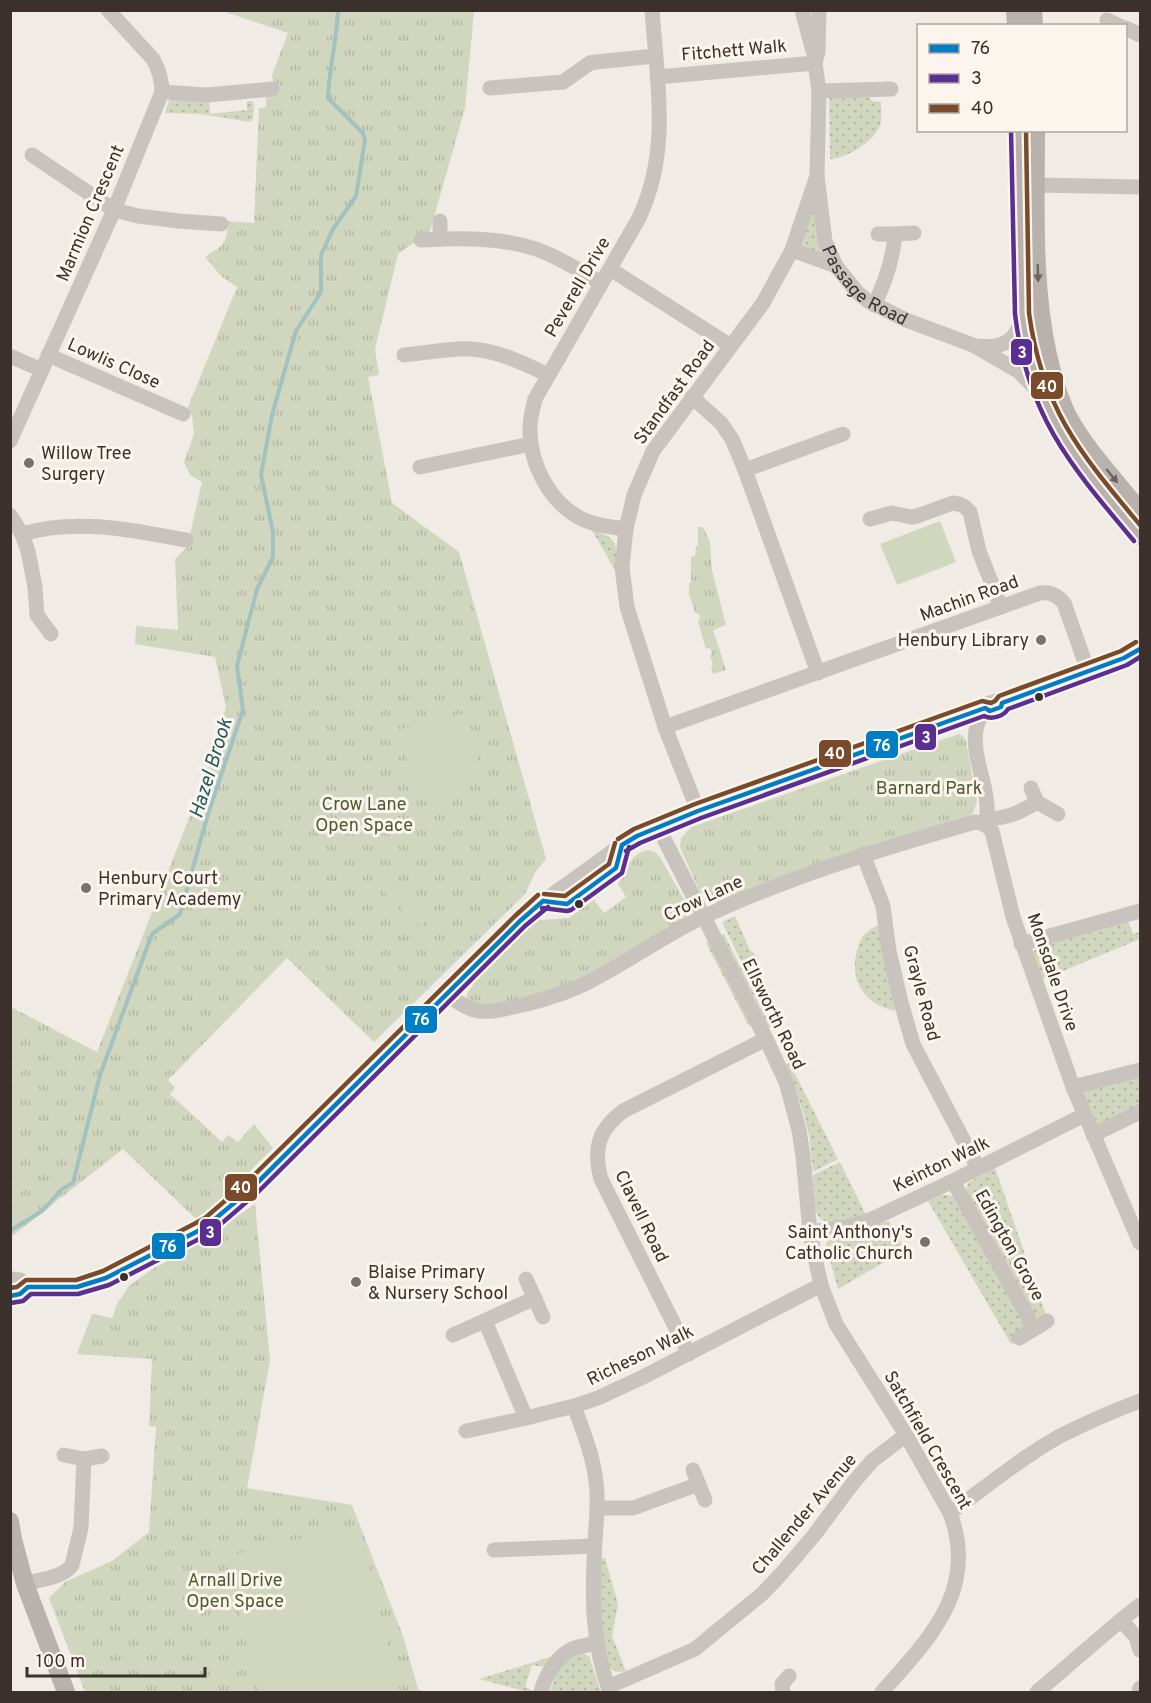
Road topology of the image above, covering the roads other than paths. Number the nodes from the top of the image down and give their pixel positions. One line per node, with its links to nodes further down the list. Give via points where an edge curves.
1 (108, 10): 12 (street, via 153,59 159,69)
2 (652, 10): 5 (street, Peverell Drive)
3 (802, 10): 6 (street)
4 (819, 10): 6 (street, Passage Road)
5 (655, 56): 7 (street, Peverell Drive); 8 (street, via 590,63 563,82)
6 (815, 63): 7 (street, Fitchett Walk); 11 (street, Passage Road)
7 (657, 77): 29 (street, Peverell Drive, via 661,123 657,163 644,207)
8 (490, 88)
9 (272, 89): 12 (street, via 256,98)
10 (891, 89): 11 (street, via 875,94)
11 (819, 91): 16 (street, Passage Road)
12 (162, 92): 19 (street, Marmion Crescent)
13 (1018, 132): 32 (main road, Passage Road)
14 (1036, 132): 17 (main road)
15 (32, 155): 19 (street)
16 (817, 176): 27 (street, Passage Road); 28 (street, Passage Road, via 825,241)
17 (1036, 185): 18 (street); 48 (main road, one-way to 48, via 1038,291 1055,384 1068,416 1090,449)
18 (1140, 187)
19 (114, 210): 21 (street); 35 (street, Marmion Crescent)
20 (440, 221): 25 (street)
21 (213, 228)
22 (914, 233): 24 (street)
23 (878, 234): 24 (street)
24 (895, 234): 31 (street, via 890,262)
25 (440, 239): 26 (street); 30 (street, via 486,240 535,249)
26 (421, 240)
27 (792, 250): 28 (street); 34 (street, Standfast Road, via 763,303)
28 (836, 266): 31 (street, Passage Road, via 857,292)
29 (610, 269): 30 (street, Peverell Drive); 34 (street)
30 (601, 284): 39 (street, Peverell Drive)
31 (874, 305): 33 (street, Passage Road)
32 (1022, 314): 33 (street, Passage Road, via 1018,329 1005,343); 41 (main road, Passage Road, via 1030,362)
33 (973, 345): 41 (street, Passage Road, via 1018,371)
34 (731, 346): 40 (street, Standfast Road)
35 (48, 355): 38 (street, Marmion Crescent); 42 (street, Lowlis Close, via 160,413)
36 (404, 355): 39 (street, via 476,349 510,357)
37 (10, 356): 38 (street)
38 (42, 370): 44 (street, Marmion Crescent)
39 (548, 375): 45 (street, Peverell Drive, via 535,399)
40 (692, 397): 47 (street, via 721,423); 51 (street, Standfast Road, via 653,451 634,495)
41 (1042, 397): 53 (main road, Passage Road, via 1078,460)
42 (183, 414)
43 (843, 434): 47 (street)
44 (10, 441)
45 (531, 444): 46 (street); 51 (street, Peverell Drive, via 541,476 559,501 584,519)
46 (420, 467)
47 (745, 470): 61 (street)
48 (1140, 511)
49 (10, 515): 52 (street)
50 (870, 519): 55 (street, via 892,513 917,516 953,503 965,507 970,512 979,551)
51 (626, 529): 63 (street, Standfast Road, via 622,567 627,607)
52 (22, 534): 54 (street, via 93,526 124,528); 56 (street, via 32,569 38,615)
53 (1140, 536)
54 (176, 543)
55 (1001, 607): 60 (street, Machin Road, via 1040,592 1059,597); 61 (street, Machin Road)
56 (51, 634)
57 (1140, 649): 59 (street)
58 (1140, 655): 59 (street)
59 (1124, 658): 60 (street)
60 (1088, 671): 62 (street, via 1002,703 987,704)
61 (818, 673): 63 (street, Machin Road)
62 (985, 708): 64 (street); 66 (street, Monsdale Drive, via 976,727 976,750 987,805)
63 (665, 727): 64 (street, Standfast Road)
64 (698, 811): 67 (street)
65 (1058, 814): 66 (street, Crow Lane, via 1034,795 1018,814)
66 (985, 822): 68 (street, Crow Lane); 71 (street, Monsdale Drive, via 992,831)
67 (658, 827): 70 (street, Ellsworth Road); 72 (street, via 622,845 543,901)
68 (863, 854): 70 (street, Crow Lane); 79 (street, Grayle Road, via 883,906 889,951 913,1044)
69 (1140, 911): 71 (street)
70 (703, 917): 72 (street, Crow Lane, via 579,986 538,1001 484,1012 472,1010); 73 (street, Ellsworth Road)
71 (1022, 944): 75 (street, Monsdale Drive)
72 (447, 994): 86 (street, via 252,1188 209,1224 93,1283 62,1288)
73 (766, 1039): 81 (street, Ellsworth Road, via 786,1082 799,1130); 93 (street, Clavell Road, via 623,1111 603,1130 600,1142 597,1160 601,1179)
74 (1140, 1070): 75 (street)
75 (1073, 1087): 77 (street, Monsdale Drive)
76 (1140, 1112): 78 (street)
77 (1084, 1115): 78 (street, Monsdale Drive); 79 (street, Keinton Walk)
78 (1093, 1135): 82 (street, Monsdale Drive)
79 (978, 1168): 80 (street, Keinton Walk)
80 (953, 1181): 81 (street, Keinton Walk, via 872,1219); 92 (street, Edington Grove, via 1040,1325)
81 (810, 1232): 85 (street, Satchfield Crescent)
82 (1140, 1243)
83 (10, 1279): 86 (street, via 20,1280)
84 (526, 1279): 88 (street)
85 (821, 1285): 93 (street, Richeson Walk); 98 (street, Satchfield Crescent, via 836,1324)
86 (28, 1287): 87 (street)
87 (10, 1296)
88 (535, 1298): 89 (street); 90 (street)
89 (543, 1317)
90 (485, 1321): 91 (street); 96 (street)
91 (453, 1335)
92 (1019, 1338)
93 (689, 1354): 95 (street, Richeson Walk)
94 (1140, 1401): 104 (street, via 1060,1437)
95 (574, 1406): 96 (street, Richeson Walk); 103 (street, via 592,1457)
96 (526, 1418): 97 (street, Richeson Walk)
97 (466, 1431)
98 (906, 1435): 104 (street, Satchfield Crescent); 114 (street, Challender Avenue, via 872,1461 762,1594 695,1649)
99 (64, 1455): 101 (street)
100 (102, 1456): 101 (street)
101 (84, 1459): 108 (street, via 81,1528 72,1565 62,1574)
102 (705, 1500): 103 (street, via 696,1477 633,1508)
103 (597, 1508): 106 (street)
104 (950, 1512): 118 (street, Satchfield Crescent, via 958,1554 950,1601 925,1644)
105 (10, 1521): 108 (main road)
106 (594, 1546): 107 (street); 111 (street)
107 (494, 1550)
108 (25, 1584): 115 (main road)
109 (1140, 1605): 110 (street)
110 (1121, 1620): 112 (street, via 1136,1637); 119 (street)
111 (596, 1643): 114 (street); 116 (street, via 569,1650 552,1666)
112 (1140, 1650)
113 (789, 1676): 117 (street, via 782,1684)
114 (609, 1690)
115 (66, 1692)
116 (541, 1692)
117 (783, 1692)
118 (882, 1692)
119 (1037, 1692)

